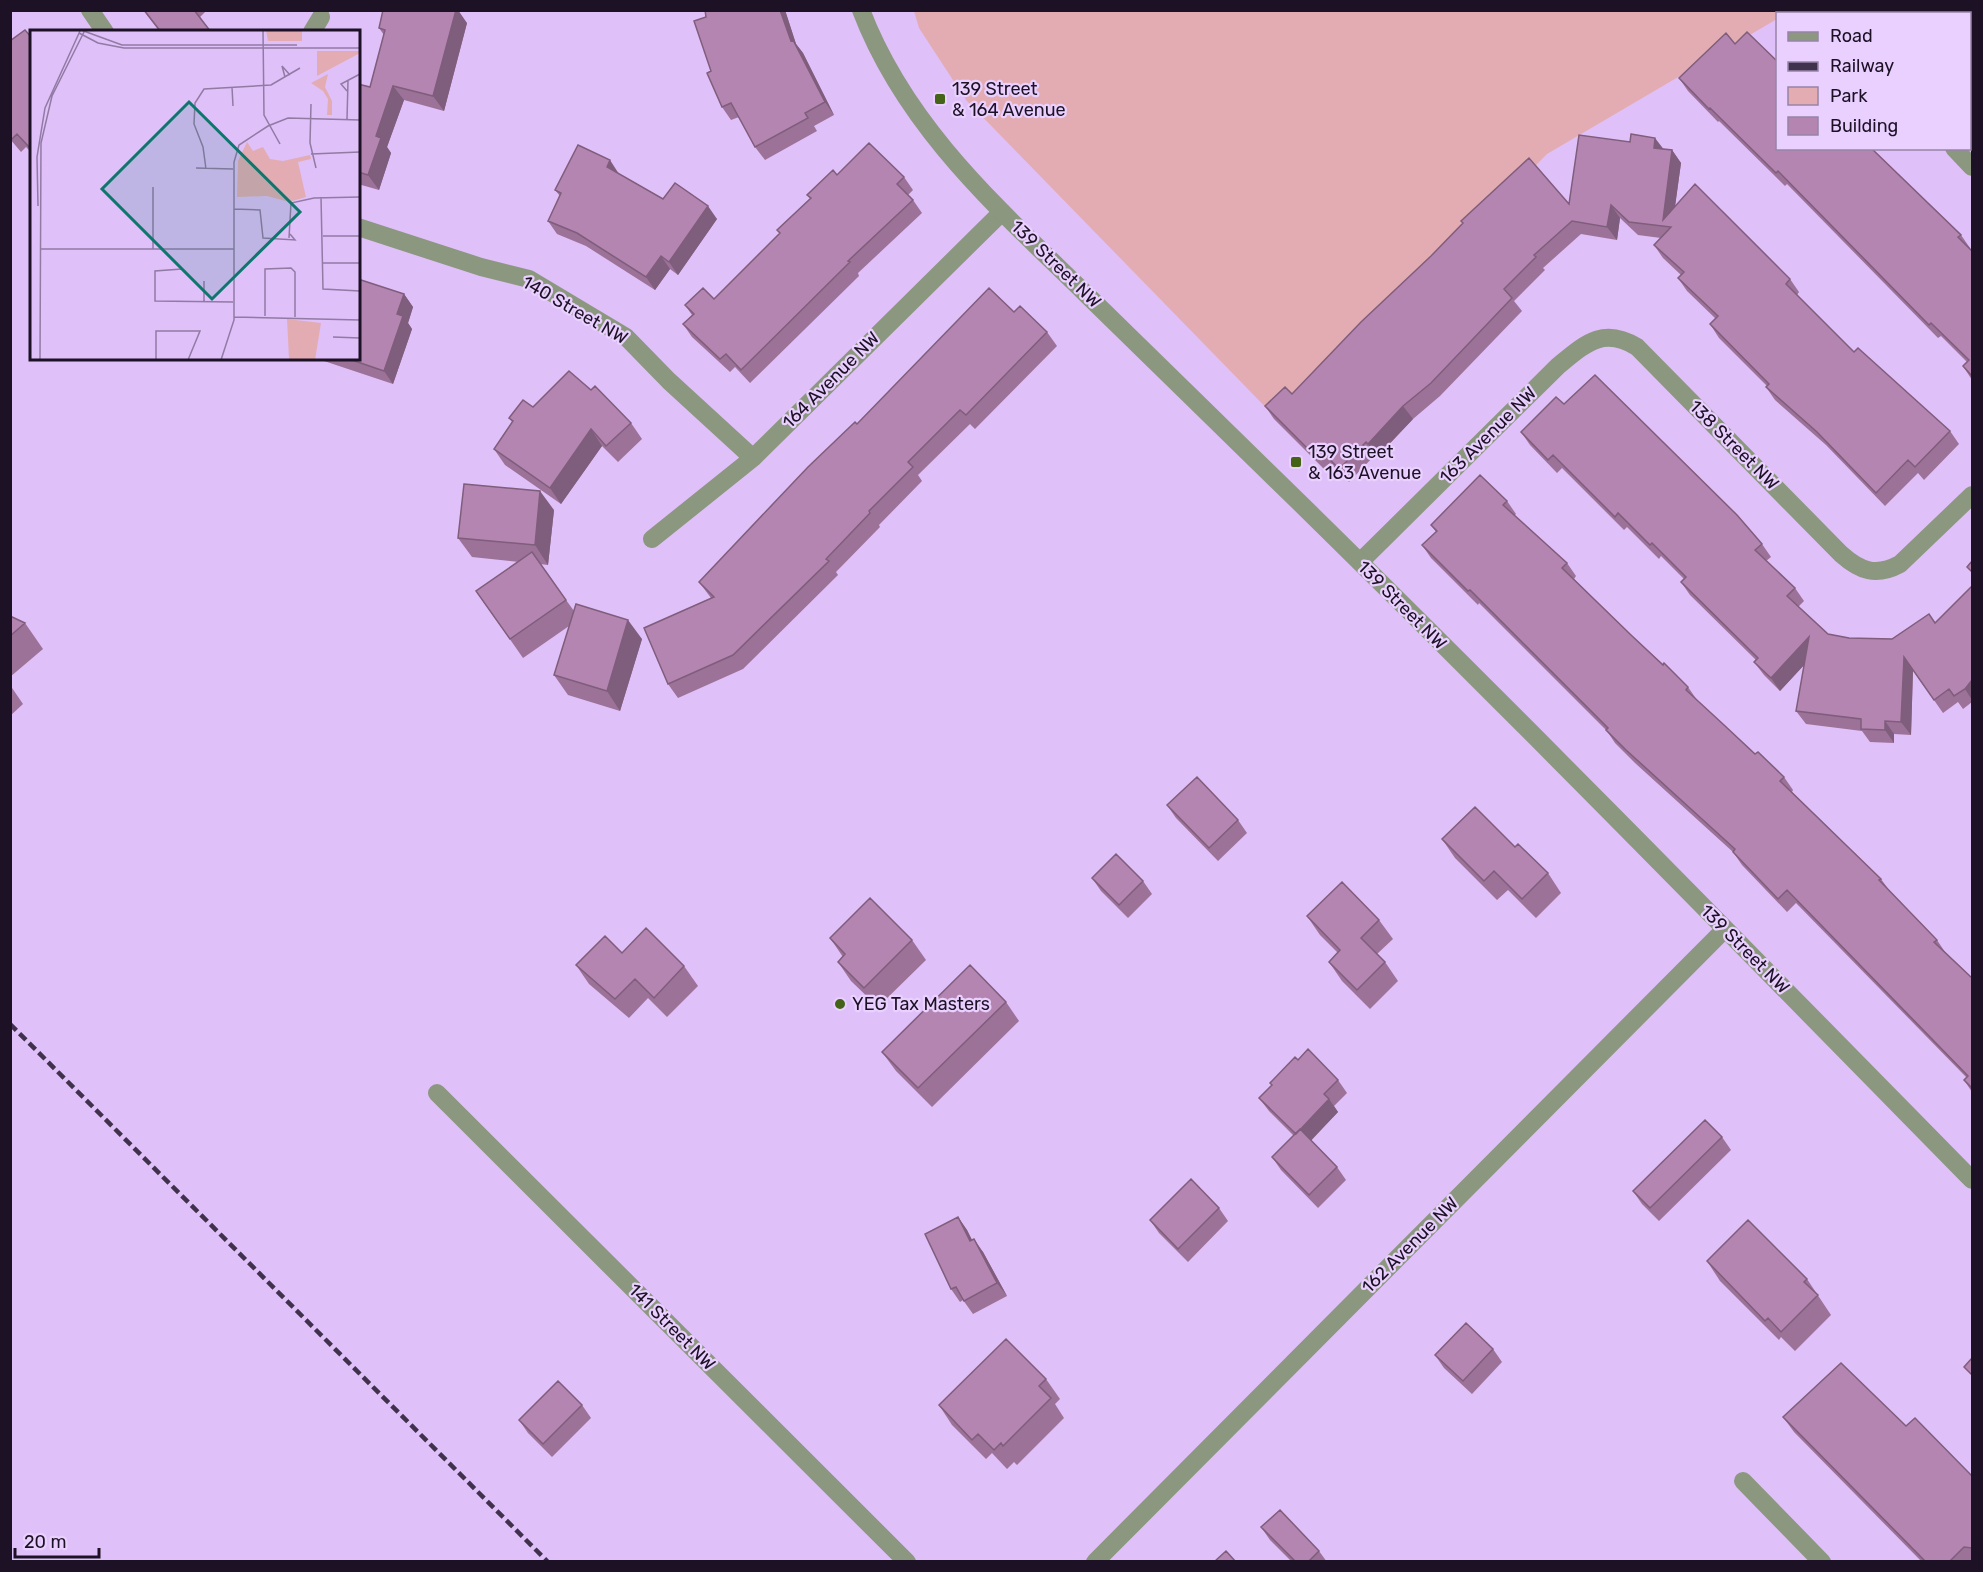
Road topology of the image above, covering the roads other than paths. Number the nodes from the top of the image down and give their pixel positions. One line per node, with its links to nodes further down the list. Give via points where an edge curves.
1 (90, 10): 3 (street)
2 (861, 10): 6 (street, 139 Street NW, via 876,49 904,97 943,149)
3 (104, 30)
4 (1956, 150): 5 (street)
5 (1972, 167)
6 (1002, 212): 9 (street, 164 Avenue NW); 12 (street, 139 Street NW)
7 (360, 228): 9 (street, 140 Street NW, via 530,279 626,337)
8 (1595, 339): 10 (street, 138 Street NW, via 1622,337 1637,347 1841,554 1866,571 1888,570 1900,564); 12 (street, 163 Avenue NW, via 1558,366)
9 (753, 458): 11 (street, 164 Avenue NW)
10 (1972, 495)
11 (652, 538)
12 (1360, 562): 13 (street, 139 Street NW)
13 (1725, 929): 15 (street, 139 Street NW); 18 (street, 162 Avenue NW)
14 (437, 1093): 17 (street, 141 Street NW)
15 (1972, 1180)
16 (1743, 1481): 19 (street)
17 (908, 1562)
18 (1095, 1562)
19 (1822, 1562)

